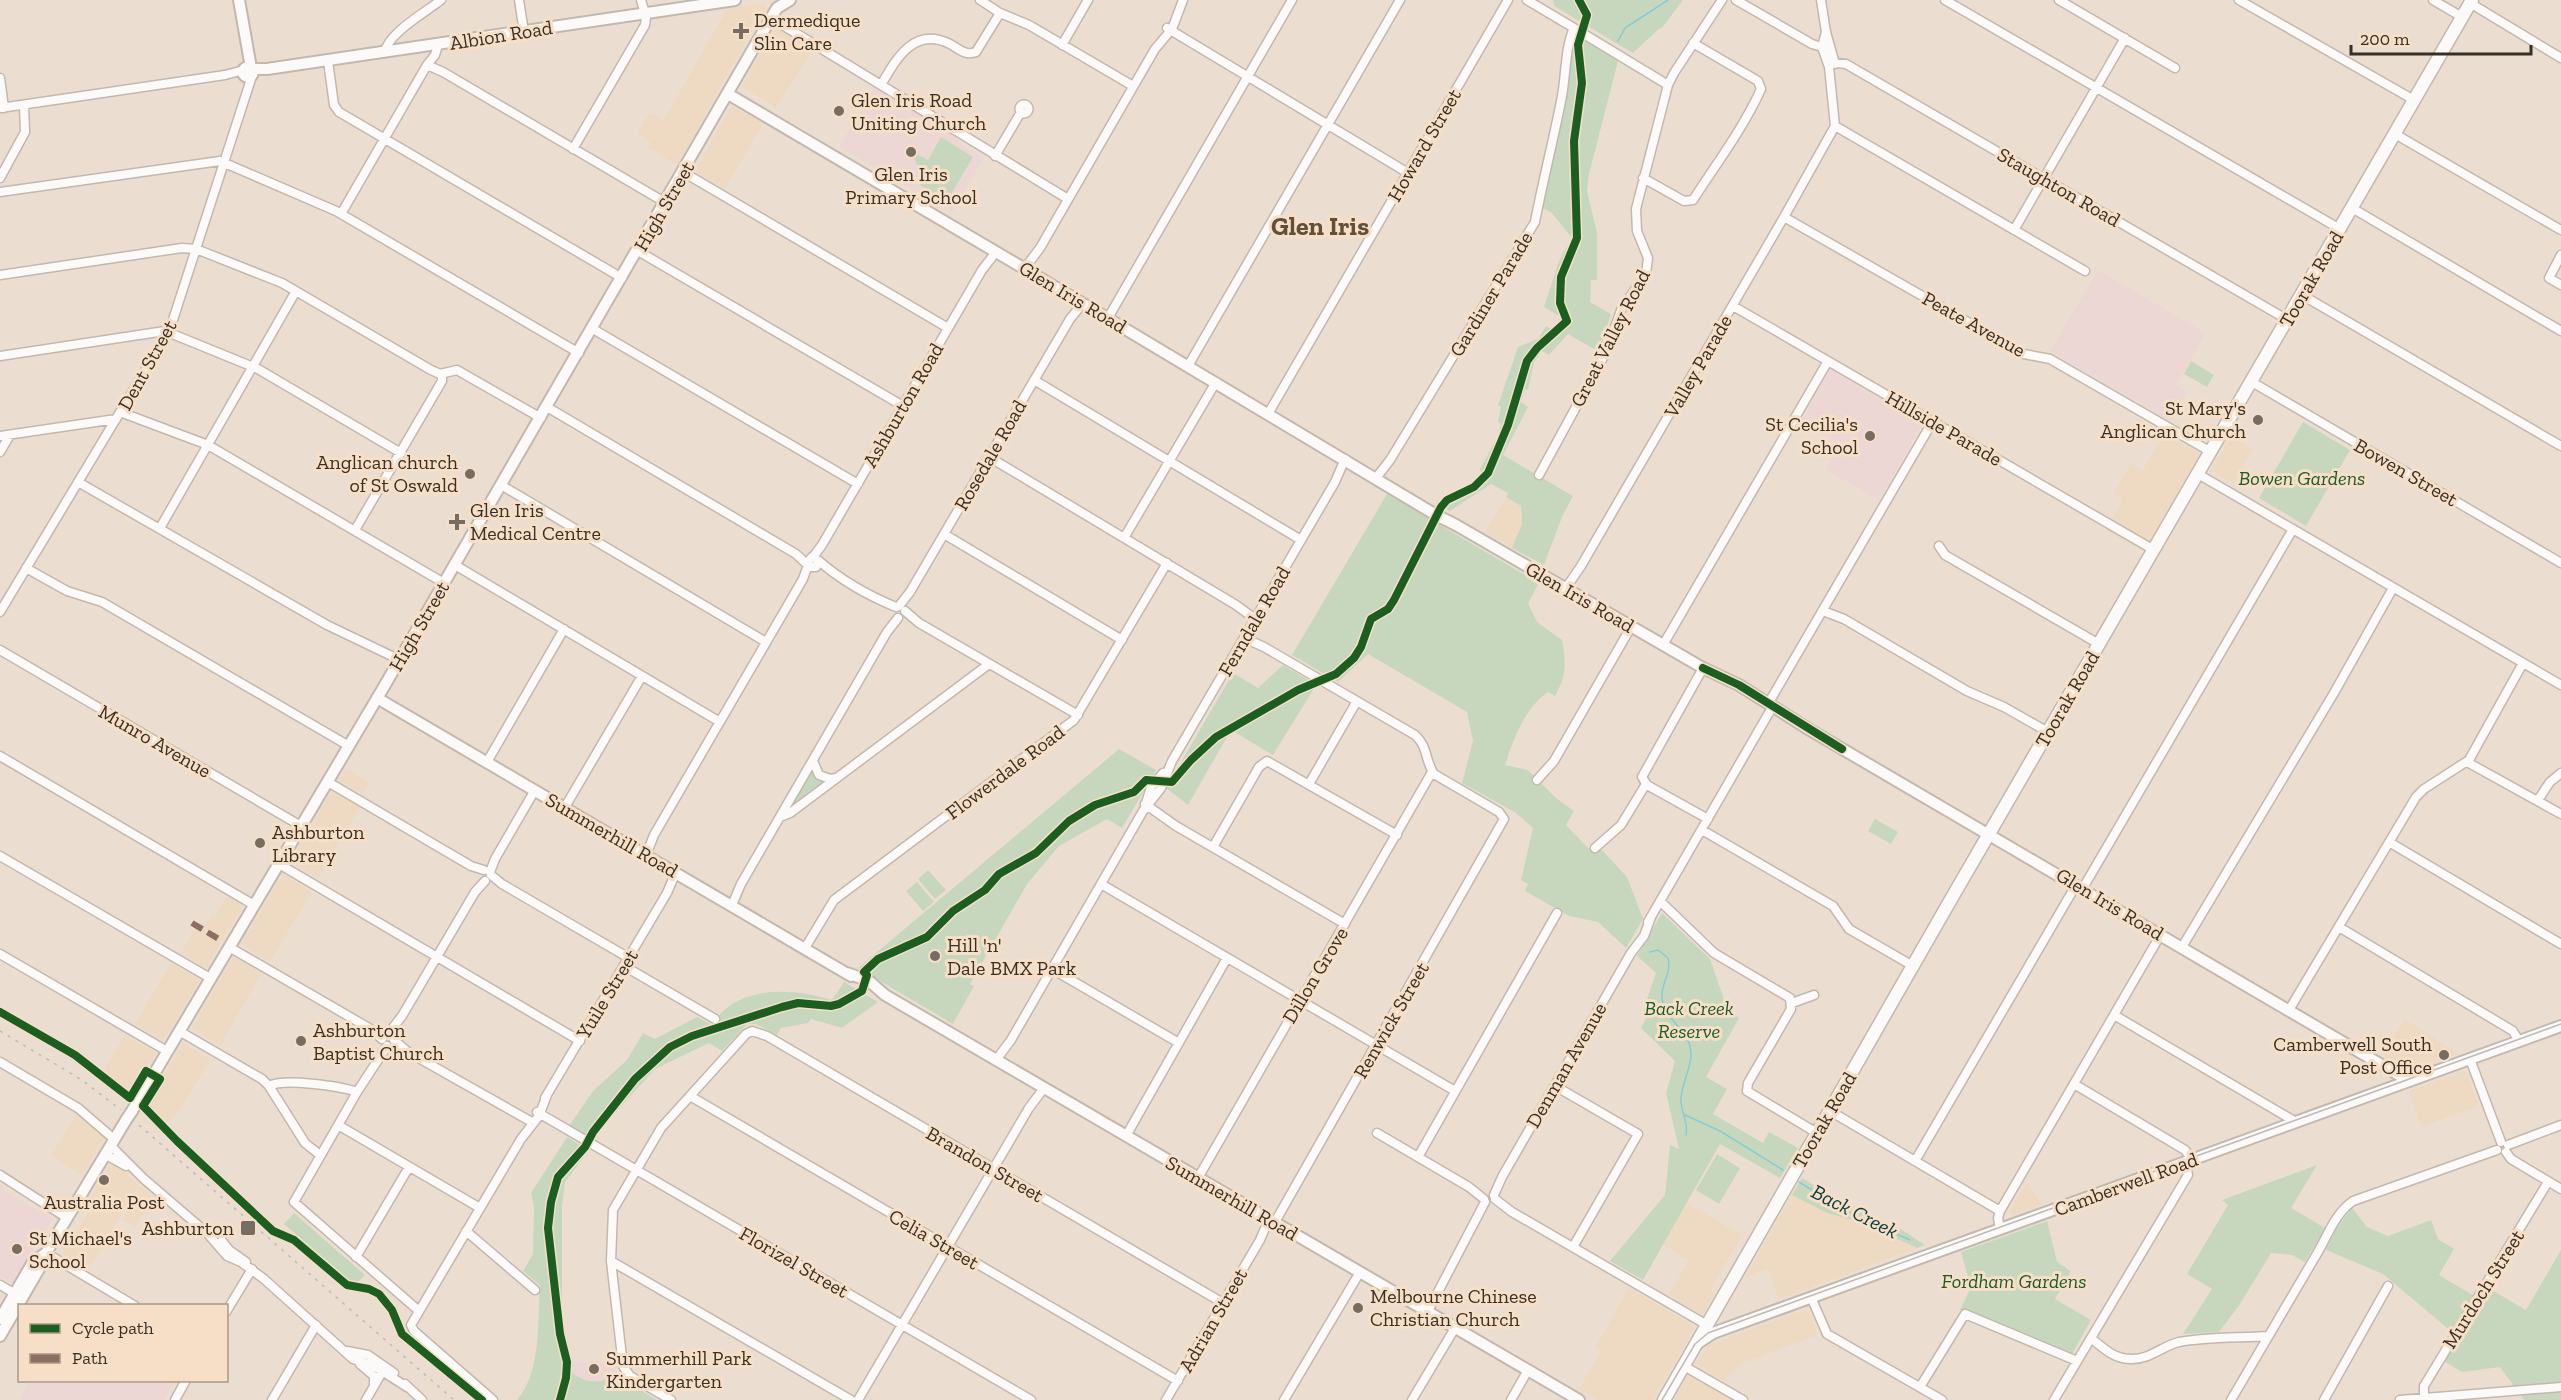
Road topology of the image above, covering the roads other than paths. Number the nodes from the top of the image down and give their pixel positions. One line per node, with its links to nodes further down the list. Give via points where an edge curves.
1 (239, 0): 41 (main road)
2 (441, 0): 35 (street, via 398,32)
3 (519, 0): 28 (street)
4 (641, 0): 23 (street)
5 (735, 0): 23 (main road, Albion Road)
6 (980, 0): 22 (street)
7 (1088, 0): 33 (street)
8 (1183, 0): 27 (street, via 1171,16)
9 (1292, 0): 42 (street)
10 (1400, 0): 53 (street)
11 (1508, 0): 61 (street, Howard Street)
12 (1527, 0): 26 (street)
13 (1722, 0): 31 (street, Great Valley Road)
14 (1736, 0): 34 (street)
15 (1821, 0): 29 (street)
16 (1945, 0): 47 (street)
17 (2059, 0): 30 (street)
18 (2239, 0): 49 (street)
19 (2433, 0): 24 (street)
20 (783, 1): 25 (main road, High Street)
21 (2471, 2): 24 (highway, Toorak Road); 36 (street)
22 (1000, 13): 33 (street); 45 (street, via 976,52 967,53 938,40 916,42 899,54)
23 (644, 14): 28 (main road, Albion Road); 57 (street, via 643,29)
24 (2462, 16): 49 (highway, Toorak Road)
25 (771, 18): 45 (street); 48 (main road, High Street)
26 (1574, 28): 44 (street); 125 (street, Gardiner Parade, via 1535,222)
27 (1168, 29): 42 (street); 46 (street)
28 (524, 32): 32 (main road, Albion Road)
29 (1826, 32): 34 (street); 38 (street)
30 (2124, 38): 40 (street); 47 (street)
31 (1693, 43): 44 (street, Great Valley Road); 63 (street, via 1758,81 1760,93 1693,200 1684,201)
32 (433, 45): 35 (main road, Albion Road); 39 (street, via 435,55)
33 (1062, 45): 46 (street)
34 (1822, 47): 38 (street)
35 (385, 52): 37 (main road, Albion Road)
36 (2561, 58)
37 (327, 61): 41 (main road, Albion Road); 56 (street, via 335,108)
38 (1831, 61): 54 (street); 64 (street, Staughton Road, via 1846,64)
39 (428, 63): 56 (street); 57 (street)
40 (2175, 68)
41 (248, 72): 50 (street, Albion Road); 59 (street, Dent Street)
42 (1248, 77): 53 (street); 88 (street)
43 (0, 78): 51 (street)
44 (1669, 82): 63 (street, Great Valley Road)
45 (881, 85): 58 (street)
46 (1133, 86): 67 (street)
47 (2096, 88): 64 (street); 72 (street)
48 (728, 94): 60 (main road, High Street); 76 (main road, Glen Iris Road)
49 (2414, 100): 55 (highway, Toorak Road)
50 (24, 105): 51 (street, Albion Road); 62 (street, via 25,132)
51 (2, 108)
52 (1021, 112): 58 (street)
53 (1328, 124): 61 (street); 99 (street)
54 (1837, 127): 71 (street, Valley Parade); 73 (street)
55 (2395, 134): 69 (highway, Toorak Road); 74 (street)
56 (385, 138): 70 (street); 82 (street)
57 (573, 149): 68 (street)
58 (995, 156): 67 (street)
59 (223, 162): 65 (street); 70 (street); 75 (street, Dent Street)
60 (683, 172): 68 (main road, High Street); 90 (street)
61 (1408, 172): 107 (street, Howard Street)
62 (1, 176): 65 (street)
63 (1643, 178): 124 (street, Great Valley Road, via 1635,216 1638,236 1648,258 1646,274 1622,308 1607,350)
64 (2043, 178): 73 (street); 89 (street, Staughton Road)
65 (14, 190): 66 (street)
66 (0, 192)
67 (1068, 199): 79 (street)
68 (666, 203): 77 (main road, High Street)
69 (2352, 208): 72 (highway, Toorak Road); 92 (street)
70 (341, 214): 96 (street)
71 (1785, 215): 87 (street, Valley Parade); 118 (street, Peate Avenue, via 2024,354 2050,359)
72 (2340, 229): 85 (highway, Toorak Road)
73 (2014, 230): 80 (street)
74 (2561, 230)
75 (195, 249): 81 (street); 84 (street); 93 (street, Dent Street)
76 (994, 250): 79 (main road, Glen Iris Road); 90 (street, Ashburton Road)
77 (638, 251): 82 (main road, High Street); 105 (street)
78 (2561, 255): 83 (street, via 2548,278)
79 (1027, 270): 86 (main road, Glen Iris Road)
80 (2085, 272)
81 (0, 275)
82 (622, 278): 91 (main road, High Street)
83 (2561, 285)
84 (296, 291): 100 (street); 101 (street)
85 (2302, 295): 89 (highway, Toorak Road); 116 (street)
86 (1080, 301): 88 (main road, Glen Iris Road); 102 (street, Rosedale Road)
87 (1733, 306): 98 (street, Hillside Parade); 144 (street, Valley Parade)
88 (1108, 318): 99 (main road, Glen Iris Road)
89 (2288, 320): 104 (highway, Toorak Road)
90 (948, 328): 105 (street, Ashburton Road)
91 (593, 329): 96 (main road, High Street); 127 (street)
92 (2561, 331)
93 (168, 333): 94 (street); 95 (street, Dent Street); 100 (street)
94 (150, 334): 95 (street); 97 (street)
95 (159, 347): 108 (street, Dent Street)
96 (579, 353): 106 (main road, High Street)
97 (0, 356)
98 (1828, 361): 110 (street, Hillside Parade); 155 (street)
99 (1188, 366): 103 (main road, Glen Iris Road)
100 (252, 367): 115 (street); 119 (street)
101 (442, 374): 109 (street, via 457,370); 119 (street, via 442,381)
102 (1034, 380): 120 (street, Rosedale Road); 121 (street)
103 (1215, 382): 107 (main road, Glen Iris Road); 121 (street)
104 (2252, 382): 118 (highway, Toorak Road); 139 (street, Bowen Street)
105 (903, 406): 127 (street, Ashburton Road)
106 (547, 407): 109 (main road, High Street); 137 (street)
107 (1268, 414): 122 (main road, Glen Iris Road)
108 (118, 416): 111 (street); 114 (street, Dent Street); 115 (street)
109 (541, 418): 128 (main road, High Street)
110 (1933, 421): 136 (street, Hillside Parade); 145 (street, Denman Avenue)
111 (93, 422): 112 (street); 114 (street)
112 (10, 435): 113 (street); 117 (street)
113 (0, 436)
114 (104, 438): 126 (street, Dent Street)
115 (208, 445): 129 (street); 131 (street)
116 (2561, 446)
117 (0, 452)
118 (2211, 452): 123 (highway, Toorak Road)
119 (401, 453): 131 (street)
120 (989, 457): 132 (street, Rosedale Road); 133 (street)
121 (1170, 461): 133 (street); 134 (street)
122 (1348, 461): 125 (main road, Glen Iris Road); 134 (street, Ferndale Road)
123 (2198, 474): 130 (street); 136 (highway, Toorak Road)
124 (1539, 475)
125 (1379, 480): 144 (main road, Glen Iris Road)
126 (78, 482): 129 (street); 141 (street, Dent Street)
127 (858, 484): 137 (street, Ashburton Road)
128 (501, 485): 140 (main road, High Street); 153 (street)
129 (160, 528): 157 (street, via 327,625)
130 (2293, 529): 143 (street); 201 (street)
131 (355, 530): 142 (street)
132 (944, 534): 147 (street, Rosedale Road); 152 (street)
133 (1124, 538): 138 (street)
134 (1301, 540): 148 (street, Ferndale Road)
135 (1939, 546): 154 (street, via 1945,555)
136 (2154, 550): 154 (highway, Toorak Road)
137 (813, 562): 147 (street); 153 (street, Ashburton Road)
138 (1167, 563): 148 (street); 152 (street, Flowerdale Road)
139 (2561, 563)
140 (455, 565): 142 (main road, High Street); 150 (street)
141 (26, 568): 146 (street, Dent Street); 169 (street, via 67,591 102,602)
142 (444, 583): 157 (main road, High Street)
143 (2393, 588): 158 (street); 211 (street)
144 (1568, 590): 149 (main road, Glen Iris Road)
145 (1824, 608): 165 (street, Denman Avenue); 168 (street, via 1967,691)
146 (0, 612)
147 (899, 612): 159 (street); 171 (street, Rosedale Road)
148 (1256, 617): 151 (street, Ferndale Road)
149 (1631, 627): 155 (main road, Glen Iris Road); 177 (street, via 1554,761)
150 (564, 629): 161 (street); 172 (street)
151 (1246, 635): 164 (street); 184 (street, Ferndale Road, via 1172,760 1161,788)
152 (1122, 640): 166 (street, Flowerdale Road)
153 (766, 642): 167 (street, Ashburton Road)
154 (2099, 644): 168 (highway, Toorak Road)
155 (1663, 645): 160 (main road, Glen Iris Road)
156 (0, 649): 188 (street, Munro Avenue)
157 (400, 660): 163 (main road, High Street)
158 (2523, 663): 162 (street); 173 (street)
159 (989, 664): 166 (street); 176 (street)
160 (1703, 668): 165 (main road, Glen Iris Road); 165 (main road, Glen Iris Road, via 1739,685); 180 (street, via 1643,772)
161 (642, 676): 167 (street); 183 (street)
162 (2561, 685)
163 (377, 698): 169 (main road, High Street); 172 (main road, Summerhill Road)
164 (1357, 701): 174 (street, via 1419,737); 179 (street)
165 (1772, 709): 187 (street, Denman Avenue); 190 (main road, Glen Iris Road)
166 (1078, 715): 212 (street, Flowerdale Road, via 837,898)
167 (720, 722): 195 (street, Ashburton Road)
168 (2048, 732): 190 (highway, Toorak Road)
169 (349, 746): 178 (main road, High Street)
170 (0, 756): 204 (street)
171 (813, 760): 176 (street, via 819,775); 186 (street, Rosedale Road)
172 (487, 762): 181 (main road, Summerhill Road)
173 (2467, 762): 182 (street); 192 (street, via 2421,792)
174 (1432, 772): 191 (street, Dillon Grove); 232 (street, Renwick Street, via 1503,816 1502,825)
175 (2561, 773): 182 (street)
176 (837, 778): 186 (street)
177 (1538, 780)
178 (328, 782): 188 (main road, High Street); 199 (street)
179 (1309, 784): 191 (street); 193 (street, via 1267,761 1259,767)
180 (1646, 784): 187 (street); 194 (street, via 1621,825)
181 (536, 790): 183 (main road, Summerhill Road); 199 (street)
182 (2538, 800): 185 (street)
183 (565, 807): 195 (main road, Summerhill Road)
184 (1145, 807): 193 (street); 200 (street, Ferndale Road)
185 (2561, 814)
186 (780, 817): 203 (street, Rosedale Road)
187 (1708, 819): 189 (street, Denman Avenue)
188 (301, 826): 197 (main road, High Street)
189 (1702, 830): 202 (street, Denman Avenue); 217 (street, via 1833,906 1847,928)
190 (1989, 834): 201 (main road, Glen Iris Road); 217 (highway, Toorak Road)
191 (1396, 835): 206 (street, Dillon Grove)
192 (2389, 842): 207 (street); 209 (street)
193 (1213, 847): 206 (street)
194 (1595, 848)
195 (643, 853): 198 (main road, Summerhill Road)
196 (0, 856): 219 (street)
197 (279, 864): 204 (main road, High Street); 214 (street)
198 (679, 874): 203 (main road, Summerhill Road); 216 (street, Yuile Street)
199 (486, 875): 214 (street); 216 (street)
200 (1101, 884): 215 (street); 218 (street, Ferndale Road)
201 (2080, 886): 208 (main road, Glen Iris Road); 260 (street)
202 (1660, 902): 222 (street, via 1714,953 1788,996); 243 (street, Denman Avenue)
203 (729, 904): 212 (main road, Summerhill Road)
204 (254, 905): 210 (main road, High Street)
205 (1557, 913): 245 (street)
206 (1345, 924): 221 (street, Dillon Grove)
207 (2338, 927): 223 (street); 230 (street, via 2513,1031)
208 (2161, 934): 211 (main road, Glen Iris Road); 224 (street)
209 (2561, 945)
210 (229, 946): 219 (main road, High Street); 228 (street)
211 (2182, 947): 223 (main road, Glen Iris Road)
212 (805, 948): 237 (main road, Summerhill Road, via 869,981 885,995)
213 (0, 954): 233 (street)
214 (437, 957): 228 (street); 229 (street)
215 (1227, 957): 221 (street); 231 (street)
216 (626, 962): 225 (street); 229 (street, Yuile Street)
217 (1913, 966): 247 (highway, Toorak Road)
218 (1052, 969): 231 (street); 237 (street, Ferndale Road)
219 (210, 978): 227 (main road, High Street)
220 (1814, 995): 222 (street)
221 (1301, 1000): 232 (street); 266 (street, Dillon Grove)
222 (1792, 1003): 254 (street, via 1747,1089)
223 (2289, 1010): 239 (main road, Glen Iris Road)
224 (2114, 1015): 240 (street); 249 (street)
225 (715, 1019)
226 (2561, 1026): 230 (main road, Camberwell Road)
227 (179, 1031): 233 (main road, High Street); 241 (street)
228 (388, 1040): 244 (street); 250 (street)
229 (580, 1041): 248 (street, Yuile Street)
230 (2519, 1041): 235 (main road, Camberwell Road)
231 (1179, 1043): 255 (street)
232 (1377, 1044): 245 (street); 273 (street, Renwick Street)
233 (167, 1052): 256 (main road, High Street)
234 (0, 1057): 238 (street)
235 (2470, 1059): 239 (main road, Camberwell Road); 257 (street)
236 (0, 1062): 238 (street)
237 (999, 1062): 242 (main road, Summerhill Road)
238 (11, 1067): 256 (street, via 73,1104 98,1123)
239 (2409, 1081): 249 (main road, Camberwell Road)
240 (2074, 1084): 261 (street, via 2186,1150); 271 (street)
241 (268, 1086): 244 (street, via 278,1083); 259 (street)
242 (1041, 1086): 255 (main road, Summerhill Road); 263 (street)
243 (1555, 1086): 269 (street, Denman Avenue); 277 (street, via 1638,1134)
244 (358, 1089): 251 (street)
245 (1455, 1091): 258 (street)
246 (690, 1096): 263 (street, Brandon Street, via 746,1034 760,1032); 264 (street, via 659,1131); 276 (street, Celia Street)
247 (1830, 1110): 254 (highway, Toorak Road); 260 (street)
248 (539, 1114): 250 (street, Yuile Street); 264 (street, Florizel Street)
249 (2296, 1122): 261 (main road, Camberwell Road)
250 (530, 1123): 270 (street, Yuile Street)
251 (338, 1125): 259 (street); 262 (street)
252 (2561, 1125): 257 (street)
253 (1377, 1133): 258 (street)
254 (1817, 1133): 293 (highway, Toorak Road)
255 (1126, 1136): 266 (main road, Summerhill Road)
256 (112, 1143): 272 (main road, High Street); 281 (street, via 139,1174 220,1240 227,1252 242,1258)
257 (2503, 1147): 267 (street, via 2511,1159); 301 (street, via 2344,1207)
258 (1418, 1156): 269 (street)
259 (318, 1159): 279 (street, via 294,1199 297,1206)
260 (1915, 1161): 271 (street)
261 (2189, 1161): 274 (main road, Camberwell Road); 302 (street, via 2188,1175)
262 (410, 1167): 270 (street); 279 (street)
263 (993, 1168): 276 (street); 288 (street, Brandon Street)
264 (636, 1170): 280 (street, via 613,1210); 296 (street, Florizel Street)
265 (0, 1176): 272 (street)
266 (1198, 1178): 273 (main road, Summerhill Road)
267 (2548, 1182): 268 (street); 315 (street, Murdoch Street, via 2424,1386)
268 (2561, 1189)
269 (1490, 1199): 277 (street); 291 (street, Denman Avenue)
270 (480, 1208): 275 (street, Yuile Street)
271 (2000, 1211): 274 (street)
272 (67, 1218): 278 (main road, High Street)
273 (1273, 1221): 282 (main road, Summerhill Road); 288 (street, Adrian Street)
274 (2000, 1229): 287 (main road, Camberwell Road)
275 (466, 1231): 285 (street); 292 (street, Yuile Street)
276 (947, 1246): 296 (street); 310 (street, Celia Street)
277 (1573, 1247): 297 (street)
278 (46, 1253): 286 (main road, High Street, via 33,1262); 289 (street)
279 (356, 1257): 292 (street)
280 (611, 1262): 321 (street, via 623,1366 630,1376); 322 (street)
281 (252, 1269): 290 (street); 295 (street)
282 (1360, 1272): 291 (main road, Summerhill Road); 326 (street)
283 (0, 1285): 286 (street)
284 (2388, 1286): 335 (street)
285 (535, 1290)
286 (19, 1296): 294 (main road, High Street); 300 (main road, High Street)
287 (1811, 1298): 299 (main road, Camberwell Road); 313 (street, via 1826,1333)
288 (1223, 1303): 310 (street, Adrian Street)
289 (133, 1304)
290 (228, 1309)
291 (1426, 1310): 298 (main road, Summerhill Road)
292 (419, 1311): 320 (street, Yuile Street, via 411,1325 414,1331)
293 (1714, 1312): 297 (highway, Toorak Road); 299 (main road, via 1715,1323)
294 (0, 1319)
295 (316, 1325): 304 (street); 317 (street)
296 (902, 1325): 323 (street); 324 (street, Florizel Street)
297 (1707, 1325): 303 (highway, Toorak Road)
298 (1455, 1328): 309 (main road, Summerhill Road); 327 (street)
299 (1726, 1328): 303 (main road, Camberwell Road)
300 (0, 1336)
301 (2268, 1336): 302 (street, via 2182,1342 2132,1359 2113,1355); 334 (street)
302 (2091, 1338): 305 (street)
303 (1694, 1347): 307 (highway, Toorak Road)
304 (344, 1349): 306 (street); 308 (street, via 368,1355)
305 (2077, 1361): 313 (street, via 1965,1314); 333 (street)
306 (358, 1362): 308 (street); 312 (street, via 374,1376)
307 (1684, 1366): 330 (highway, Toorak Road); 331 (street)
308 (384, 1369): 312 (street); 319 (street)
309 (1528, 1370): 328 (street); 329 (main road, Summerhill Road)
310 (1178, 1381): 325 (street, Adrian Street)
311 (185, 1382): 316 (street)
312 (374, 1386): 318 (street)
313 (1920, 1387): 332 (street)
314 (2561, 1387): 315 (street)
315 (2424, 1398): 336 (street)
316 (175, 1400)
317 (272, 1400)
318 (366, 1400)
319 (422, 1400)
320 (493, 1400)
321 (671, 1400)
322 (851, 1400)
323 (858, 1400)
324 (1030, 1400)
325 (1167, 1400)
326 (1284, 1400)
327 (1412, 1400)
328 (1511, 1400)
329 (1579, 1400)
330 (1664, 1400)
331 (1743, 1400)
332 (1942, 1400)
333 (2054, 1400)
334 (2231, 1400)
335 (2324, 1400)
336 (2400, 1400)

